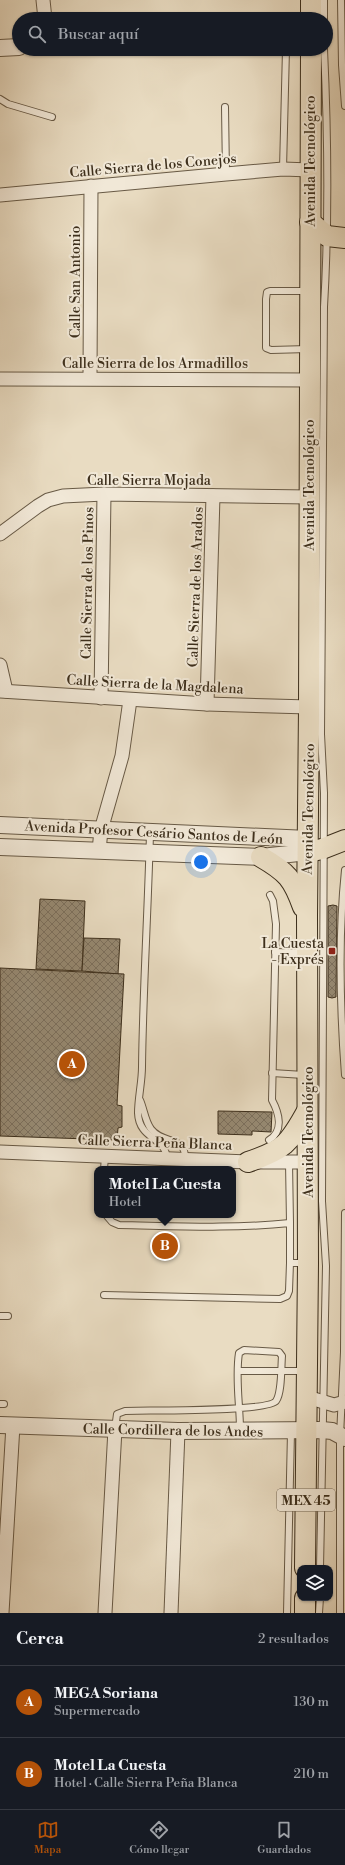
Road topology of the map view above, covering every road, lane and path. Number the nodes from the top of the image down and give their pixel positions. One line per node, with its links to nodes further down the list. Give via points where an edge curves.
1 (36, 0): 6 (street)
2 (43, 0): 7 (street)
3 (311, 0): 8 (main road)
4 (324, 0): 9 (lane)
5 (341, 0): 16 (lane)
6 (36, 12)
7 (44, 12)
8 (311, 12)
9 (324, 12)
10 (12, 47): 11 (street)
11 (0, 48)
12 (286, 56): 19 (lane)
13 (311, 56): 20 (main road, Avenida Tecnológico / MEX 45)
14 (324, 56): 25 (lane)
15 (0, 99): 18 (lane, via 8,104)
16 (345, 106)
17 (225, 107): 21 (lane)
18 (52, 117)
19 (283, 169): 20 (street, Calle Sierra de los Conejos); 21 (street, Calle Sierra de los Conejos)
20 (310, 170): 24 (main road, Avenida Tecnológico / MEX 45)
21 (226, 174): 22 (street, Calle Sierra de los Conejos)
22 (91, 186): 23 (street, Calle Sierra de los Conejos); 28 (street, Calle San Antonio)
23 (0, 196)
24 (310, 222): 25 (main road); 26 (main road, Avenida Tecnológico / MEX 45)
25 (336, 237): 46 (lane, via 323,339 321,726 324,793)
26 (309, 291): 27 (main road, Avenida Tecnológico / MEX 45); 27 (lane, via 267,292 266,345 266,348 271,350)
27 (309, 349): 30 (main road, Avenida Tecnológico / MEX 45)
28 (90, 378): 29 (street, Calle Sierra de los Armadillos); 30 (street, Calle Sierra de los Armadillos)
29 (0, 379)
30 (309, 380): 33 (main road, Avenida Tecnológico / MEX 45)
31 (104, 494): 32 (street, Calle Sierra Mojada); 34 (street, Calle Sierra Mojada, via 63,496 48,500); 37 (street, Calle Sierra de los Pinos)
32 (214, 496): 33 (street, Calle Sierra Mojada); 39 (street, Calle Sierra de los Arados)
33 (310, 497): 40 (main road, Avenida Tecnológico / MEX 45)
34 (0, 534)
35 (0, 665): 36 (street)
36 (3, 691): 37 (street, Calle Sierra de la Magdalena)
37 (100, 698): 38 (street, Calle Sierra de la Magdalena)
38 (130, 700): 39 (street, Calle Sierra de la Magdalena); 42 (street, via 122,756)
39 (207, 704): 40 (street, Calle Sierra de la Magdalena)
40 (309, 707): 46 (main road, Avenida Tecnológico / MEX 45)
41 (0, 825): 42 (street, Avenida Profesor Cesário Santos de León)
42 (101, 830): 43 (street, Avenida Profesor Cesário Santos de León); 47 (street)
43 (150, 833): 46 (street, Avenida Profesor Cesário Santos de León); 48 (lane)
44 (345, 840): 46 (main road)
45 (0, 847): 47 (street, Avenida Profesor Cesário Santos de León)
46 (313, 847): 49 (street, Avenida Profesor Cesário Santos de León); 52 (main road, Avenida Tecnológico / MEX 45); 77 (lane, via 326,1266)
47 (99, 851): 48 (street, Avenida Profesor Cesário Santos de León)
48 (150, 853): 49 (street, Avenida Profesor Cesário Santos de León); 58 (lane)
49 (261, 857): 52 (main road, via 279,867 291,879)
50 (345, 870): 57 (lane, via 342,902 341,1023)
51 (270, 895): 53 (lane, via 276,924)
52 (306, 916): 54 (main road, Avenida Tecnológico / MEX 45)
53 (275, 952): 54 (lane); 55 (lane)
54 (307, 953): 56 (main road, Avenida Tecnológico / MEX 45)
55 (272, 1073): 56 (lane); 60 (lane, via 272,1100 278,1110 278,1127 275,1137)
56 (307, 1075): 59 (main road, Avenida Tecnológico / MEX 45)
57 (345, 1075)
58 (139, 1097): 62 (lane, via 138,1114 143,1129 153,1140 164,1146); 63 (lane, via 151,1129 164,1139 178,1142 185,1150)
59 (306, 1111): 64 (main road, via 296,1133 286,1143 267,1155); 65 (main road, Avenida Tecnológico / MEX 45)
60 (269, 1140)
61 (0, 1152): 66 (street, Calle Sierra Peña Blanca)
62 (167, 1159): 63 (street, Calle Sierra Peña Blanca); 66 (street, Calle Sierra Peña Blanca)
63 (185, 1159): 64 (street, Calle Sierra Peña Blanca)
64 (248, 1162): 65 (street, Calle Sierra Peña Blanca)
65 (298, 1162): 69 (lane); 70 (main road, Avenida Tecnológico / MEX 45)
66 (105, 1163)
67 (345, 1212): 78 (lane)
68 (109, 1218): 69 (lane, via 119,1225 264,1226)
69 (290, 1223): 70 (lane)
70 (299, 1263): 71 (lane, via 287,1296 280,1299); 76 (main road, Avenida Tecnológico / MEX 45)
71 (104, 1295)
72 (0, 1316): 73 (lane)
73 (8, 1316)
74 (280, 1370): 75 (lane); 75 (lane, via 282,1356 279,1352 244,1350 239,1353); 76 (lane); 79 (lane, via 276,1402 269,1406)
75 (238, 1371): 79 (lane)
76 (307, 1371): 77 (main road, Avenida Tecnológico / MEX 45)
77 (316, 1400): 78 (street, via 334,1405); 83 (main road, Avenida Tecnológico / MEX 45)
78 (344, 1403): 85 (lane)
79 (240, 1409): 81 (lane, via 125,1411 118,1414); 84 (lane)
80 (7, 1425): 81 (street, Calle Cordillera de los Andes); 90 (street)
81 (115, 1429): 82 (street, Calle Cordillera de los Andes); 91 (street)
82 (178, 1431): 84 (street, Calle Cordillera de los Andes); 92 (street)
83 (307, 1431): 84 (street, Calle Cordillera de los Andes); 85 (street, Calle Cordillera de los Andes, via 332,1432); 86 (main road, Avenida Tecnológico / MEX 45); 87 (lane); 93 (lane)
84 (240, 1432)
85 (343, 1437): 96 (lane)
86 (305, 1565)
87 (320, 1565)
88 (305, 1601): 94 (main road)
89 (320, 1601): 95 (lane)
90 (2, 1613)
91 (105, 1613)
92 (171, 1613)
93 (288, 1613)
94 (305, 1613)
95 (319, 1613)
96 (340, 1613)

